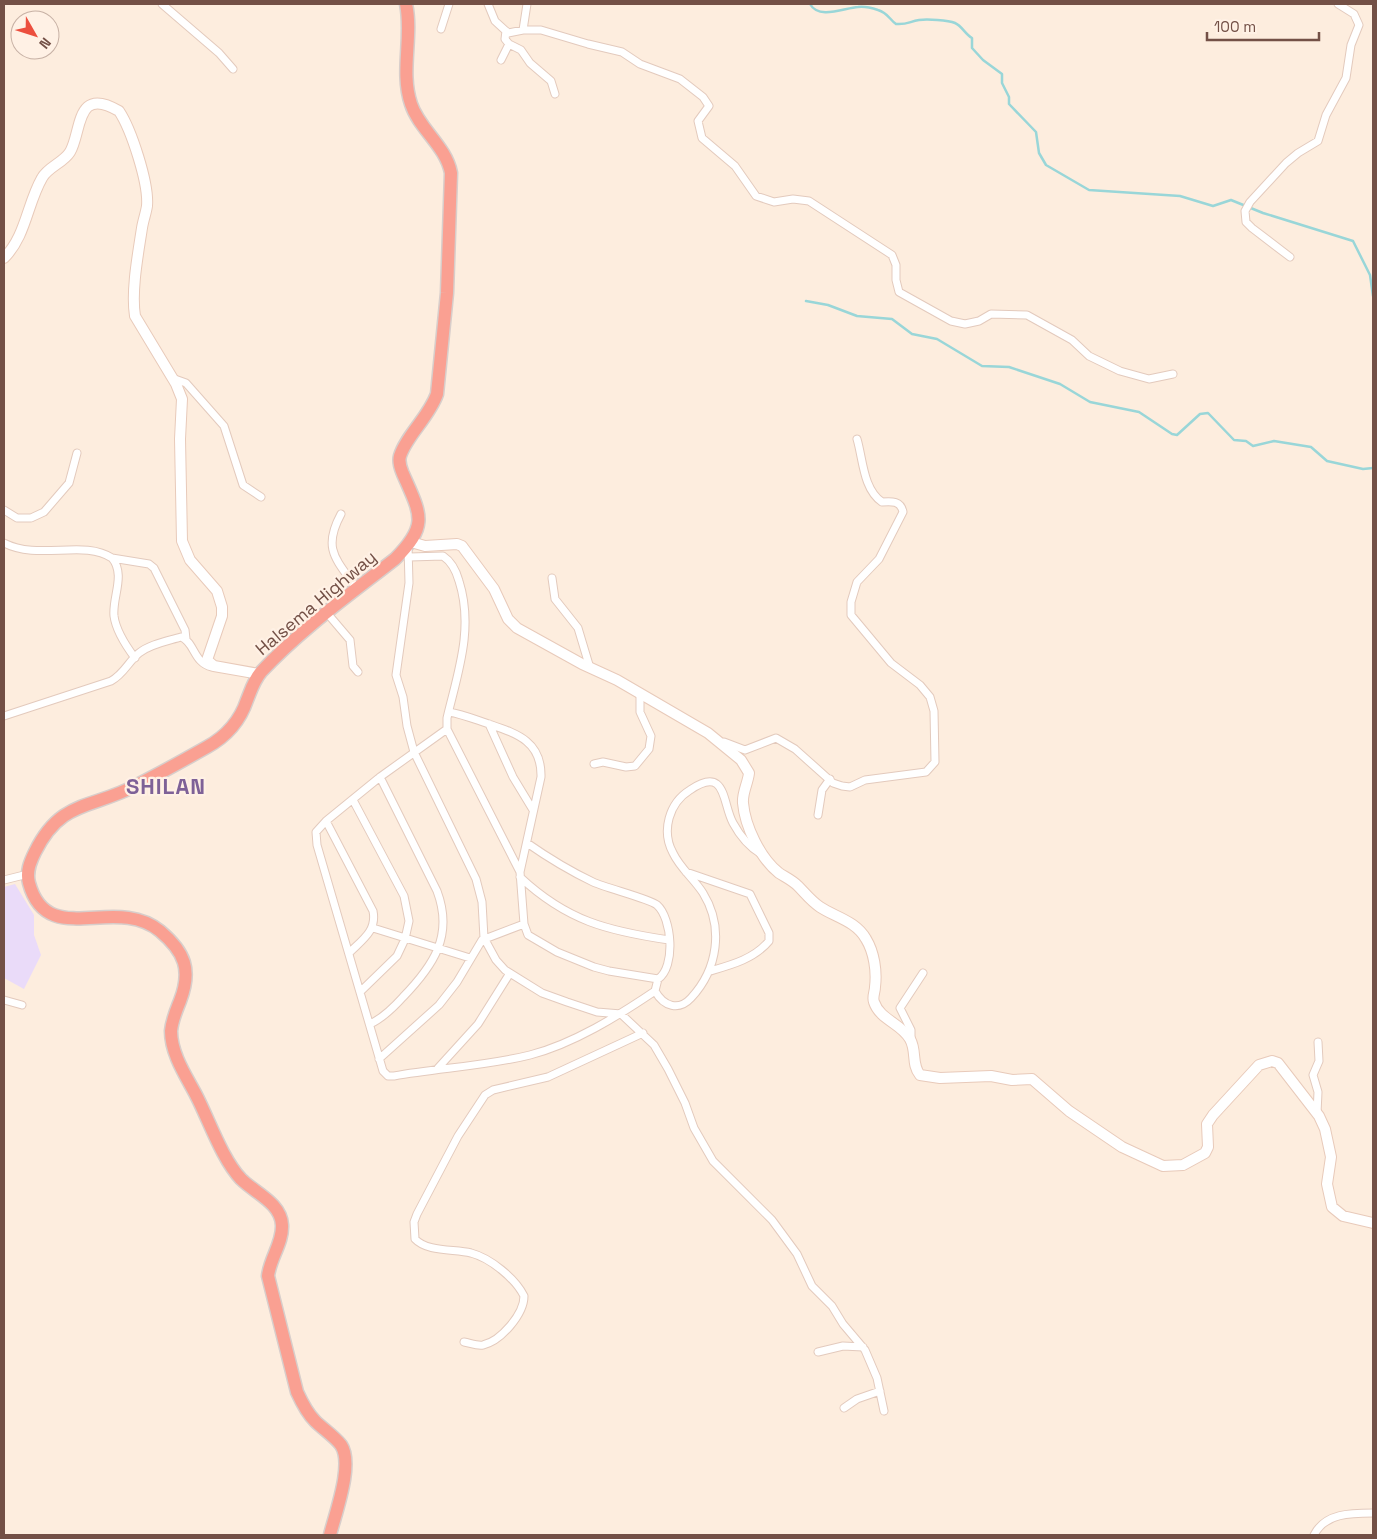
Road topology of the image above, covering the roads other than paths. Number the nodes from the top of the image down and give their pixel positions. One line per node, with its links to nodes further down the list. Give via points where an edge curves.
1 (162, 4): 12 (street)
2 (406, 4): 24 (highway, via 409,99 416,115 446,158 451,173 447,292 438,394 399,460 419,516 417,533)
3 (448, 4): 7 (street)
4 (488, 4): 9 (street, via 495,21)
5 (526, 4): 8 (street)
6 (1338, 4): 14 (street, via 1354,14 1359,25 1351,44 1346,78 1326,115 1320,137 1286,163 1245,211 1246,222)
7 (442, 29)
8 (523, 30): 9 (street); 16 (street, via 541,30 622,52 640,64 680,79 709,106 698,121 702,138 735,166 756,196 774,202 809,201 825,210 892,255 899,292 944,318 965,324 991,314 1027,315 1072,340 1089,356 1120,371 1149,379)
9 (506, 31): 10 (street, via 505,38)
10 (509, 44): 11 (street); 13 (street, via 521,50 530,63 551,80)
11 (501, 60)
12 (233, 69)
13 (556, 94)
14 (1290, 257)
15 (4, 258): 17 (street, via 15,246 41,180 70,150 84,111 93,104 102,104 119,111 146,191 147,206 138,255 134,308)
16 (1173, 374)
17 (172, 378): 20 (street, via 186,383 224,426 243,485); 31 (street, via 183,406 180,440 182,541 190,560 222,601 222,616 207,657)
18 (857, 439): 44 (street, via 866,478 876,498 882,502 896,502 903,512 880,559 857,582 851,615 891,663 930,697 934,711 936,760 926,772 865,780 850,787)
19 (77, 453): 21 (street, via 69,483 44,512 31,518 17,518)
20 (261, 497)
21 (4, 510)
22 (341, 514): 27 (street, via 331,537 332,550)
23 (4, 543): 25 (street, via 32,552 75,549)
24 (410, 548): 27 (highway, Halsema Highway); 32 (street, via 462,546 494,589 512,623); 36 (street, via 443,556 453,565 461,587 466,633); 41 (street, via 409,583 396,672)
25 (112, 558): 29 (street, via 149,564 154,568 185,630); 30 (street, via 117,566 118,584 115,621)
26 (552, 578): 32 (street, via 555,599 578,628)
27 (357, 589): 28 (highway, Halsema Highway)
28 (327, 613): 33 (street, via 350,640 352,666); 34 (highway, Halsema Highway, via 292,641)
29 (186, 639): 30 (street, via 181,637 158,644 140,652); 31 (street, via 200,661)
30 (135, 658): 37 (street, via 111,681)
31 (214, 666): 34 (street)
32 (590, 668): 35 (street, via 613,677)
33 (358, 672)
34 (259, 674): 52 (highway, Halsema Highway, via 239,719 224,737 136,786 64,814 42,838)
35 (640, 694): 40 (street); 42 (street, via 640,712 651,742 642,760 635,766 626,767 603,762)
36 (449, 712): 38 (street); 39 (street)
37 (4, 716)
38 (489, 724): 46 (street, via 513,777); 46 (street, via 517,734 528,741 535,752 541,770)
39 (447, 729): 41 (street); 53 (street)
40 (718, 740): 44 (street, via 745,750 776,738 795,748); 50 (street, via 741,760 749,773 743,802 754,841)
41 (414, 752): 43 (street); 57 (street, via 476,879 482,902)
42 (594, 764)
43 (380, 777): 45 (street); 60 (street, via 442,903 443,927)
44 (830, 779): 47 (street, via 822,790)
45 (353, 800): 48 (street); 58 (street, via 404,896 409,921)
46 (534, 810): 49 (street)
47 (818, 816)
48 (326, 821): 56 (street, via 373,911); 61 (street, via 315,834)
49 (526, 843): 53 (street); 59 (street, via 592,882 656,904 666,917)
50 (762, 855): 51 (street, via 747,843 733,822 723,791 718,785 707,782 682,795 668,818 672,853); 74 (street, via 816,904 851,923 862,933 874,963 873,999 876,1006 880,1014 903,1030)
51 (686, 872): 63 (street, via 703,893 715,930 715,956); 63 (street, via 750,894 770,933 769,941 755,954)
52 (28, 874): 54 (street); 87 (highway, via 36,902 48,912 64,919 124,916 142,920 161,932 182,954 186,981 172,1021 174,1050 234,1171 273,1206 281,1219 281,1237 268,1276 295,1384 303,1406 344,1452 343,1485)
53 (520, 875): 55 (street); 59 (street, via 536,890 578,918 607,930)
54 (4, 880)
55 (524, 924): 57 (street); 66 (street, via 532,939 563,954 609,971)
56 (373, 928): 58 (street); 61 (street)
57 (484, 938): 62 (street); 64 (street, via 496,960)
58 (405, 939): 60 (street); 67 (street, via 396,956)
59 (670, 940): 66 (street, via 667,967)
60 (438, 949): 62 (street); 72 (street, via 433,962 416,984 395,1006)
61 (349, 953): 67 (street)
62 (470, 958): 76 (street, via 458,982 439,1005)
63 (710, 971): 68 (street, via 698,990 678,1006 666,1004)
64 (510, 973): 71 (street, via 567,1002 598,1012); 77 (street, via 478,1024)
65 (922, 973): 74 (street, via 900,1008 911,1030)
66 (658, 978): 68 (street)
67 (361, 991): 72 (street)
68 (655, 992): 71 (street)
69 (4, 1000): 70 (street)
70 (22, 1005)
71 (621, 1014): 73 (street); 77 (street, via 529,1055)
72 (370, 1024): 76 (street)
73 (642, 1033): 80 (street, via 548,1077 493,1090 478,1102 458,1136 417,1214 415,1239 424,1246 482,1256 524,1296 520,1313 493,1340 483,1345); 81 (street, via 664,1062 712,1161 772,1220 797,1254 812,1286 832,1306)
74 (911, 1042): 78 (street, via 916,1070 922,1076 1032,1078 1069,1111 1122,1147 1163,1166 1183,1165 1205,1153 1209,1120 1248,1074 1265,1062 1278,1063)
75 (1318, 1042): 78 (street, via 1319,1061 1314,1075 1318,1092)
76 (379, 1059): 77 (street, via 383,1072 388,1076)
77 (438, 1068)
78 (1317, 1113): 79 (street, via 1329,1142 1331,1157 1327,1184 1332,1207 1343,1216)
79 (1373, 1223)
80 (464, 1342)
81 (863, 1347): 82 (street, via 836,1347); 83 (street)
82 (818, 1352)
83 (880, 1391): 84 (street, via 857,1399); 85 (street)
84 (844, 1408)
85 (884, 1411)
86 (1373, 1513): 88 (street, via 1332,1518 1320,1525)
87 (330, 1535)
88 (1314, 1535)

